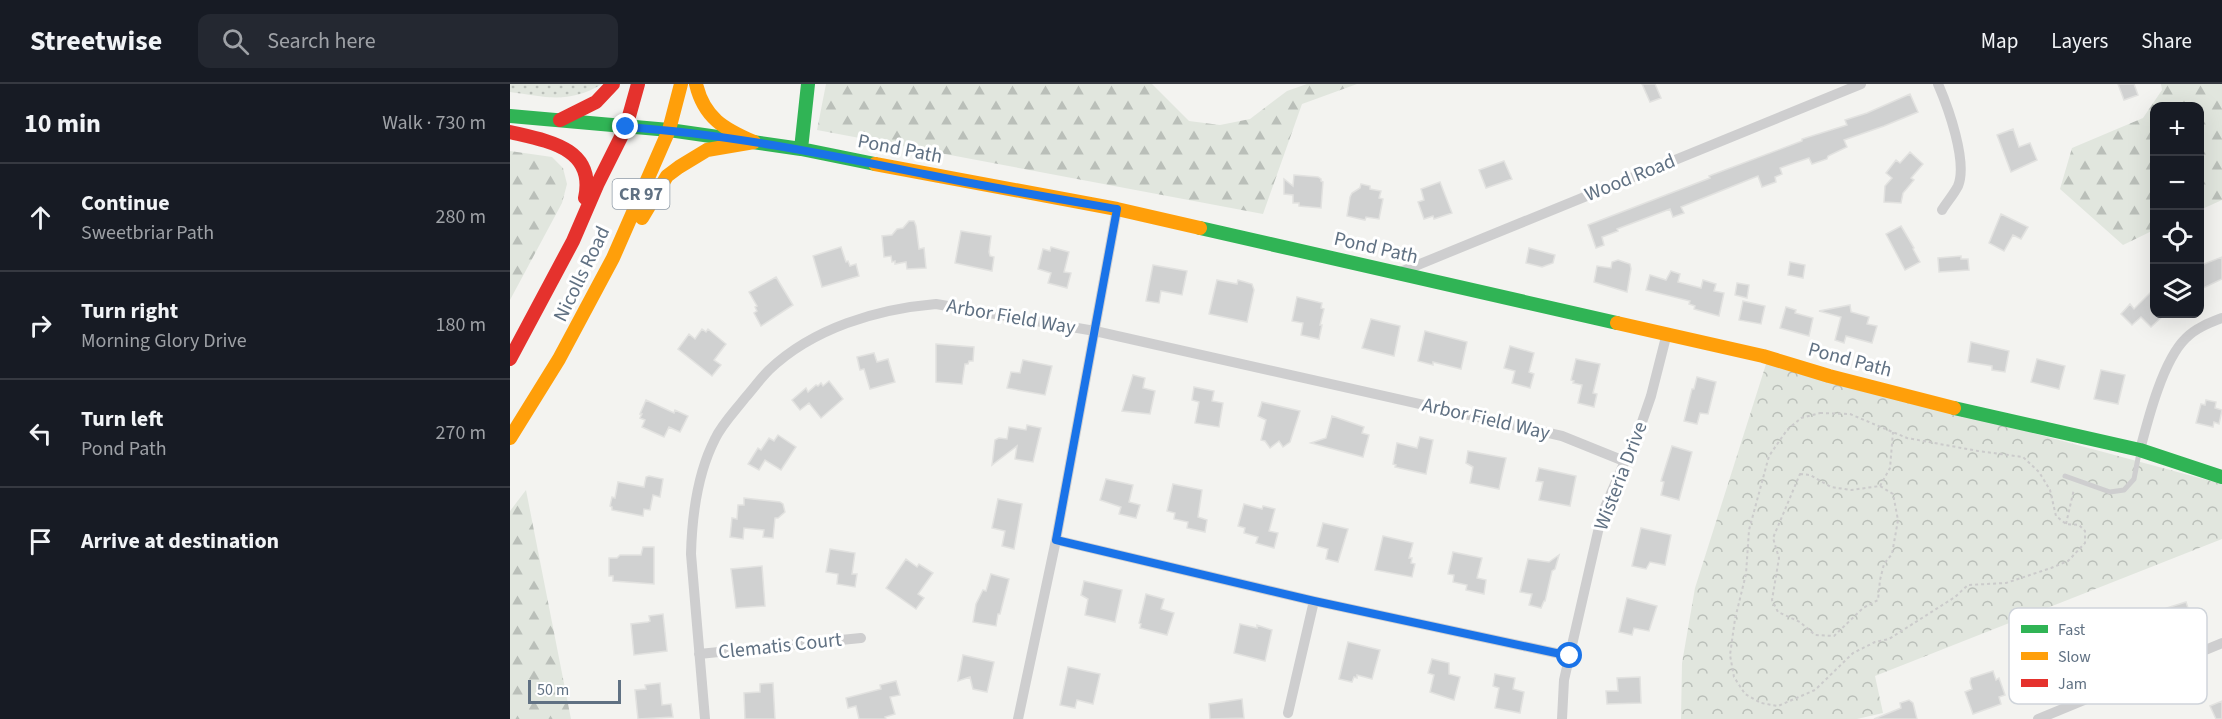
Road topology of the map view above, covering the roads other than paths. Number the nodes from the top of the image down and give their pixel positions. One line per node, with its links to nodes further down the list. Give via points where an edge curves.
1 (613, 84): 9 (main road, via 594,105)
2 (638, 84): 10 (main road, Nicolls Road / CR 97)
3 (681, 84): 11 (main road, Nicolls Road / CR 97)
4 (696, 84): 13 (main road, via 698,98 712,118)
5 (808, 84): 14 (main road)
6 (1861, 84): 19 (street, Wood Road)
7 (1938, 84): 16 (street, via 1953,124 1960,168 1958,186)
8 (510, 116): 9 (main road, Pond Path)
9 (560, 120): 10 (main road, Pond Path)
10 (626, 127): 11 (main road, Pond Path); 17 (main road, Nicolls Road / CR 97)
11 (669, 130): 13 (main road, Pond Path); 18 (main road, Nicolls Road / CR 97)
12 (510, 132): 17 (main road, via 550,141 585,165 589,180)
13 (754, 142): 14 (main road, Pond Path); 18 (main road, via 707,150 673,171)
14 (801, 149): 15 (main road, Pond Path)
15 (1117, 209): 19 (main road, Pond Path); 21 (street)
16 (1942, 210)
17 (573, 241): 23 (main road, Nicolls Road / CR 97)
18 (613, 258): 24 (main road, Nicolls Road / CR 97, via 564,351)
19 (1398, 273): 22 (main road, Pond Path)
20 (2222, 318): 25 (street, via 2187,337 2174,354 2148,416)
21 (1095, 331): 26 (street, Arbor Field Way, via 1562,436); 29 (street); 34 (street, Arbor Field Way, via 936,304 910,306 847,323 802,345 775,365 716,437 696,494 691,555)
22 (1667, 333): 25 (main road, Pond Path, via 1933,402); 26 (street, Wisteria Drive, via 1651,396)
23 (510, 358)
24 (510, 438)
25 (2140, 450): 27 (lane, via 2134,479 2124,490 2110,492); 28 (main road, Pond Path)
26 (1624, 461): 35 (street, Wisteria Drive, via 1602,514)
27 (2065, 476)
28 (2222, 477)
29 (1056, 540): 30 (street); 39 (street)
30 (1314, 601): 35 (street); 37 (street)
31 (861, 638): 34 (street, Clematis Court)
32 (2222, 643): 33 (street)
33 (2207, 649)
34 (699, 654): 38 (street, Arbor Field Way)
35 (1570, 656): 40 (street, Wisteria Drive)
36 (2074, 704): 41 (street)
37 (1288, 713)
38 (705, 719)
39 (1018, 719)
40 (1562, 719)
41 (2038, 719)

